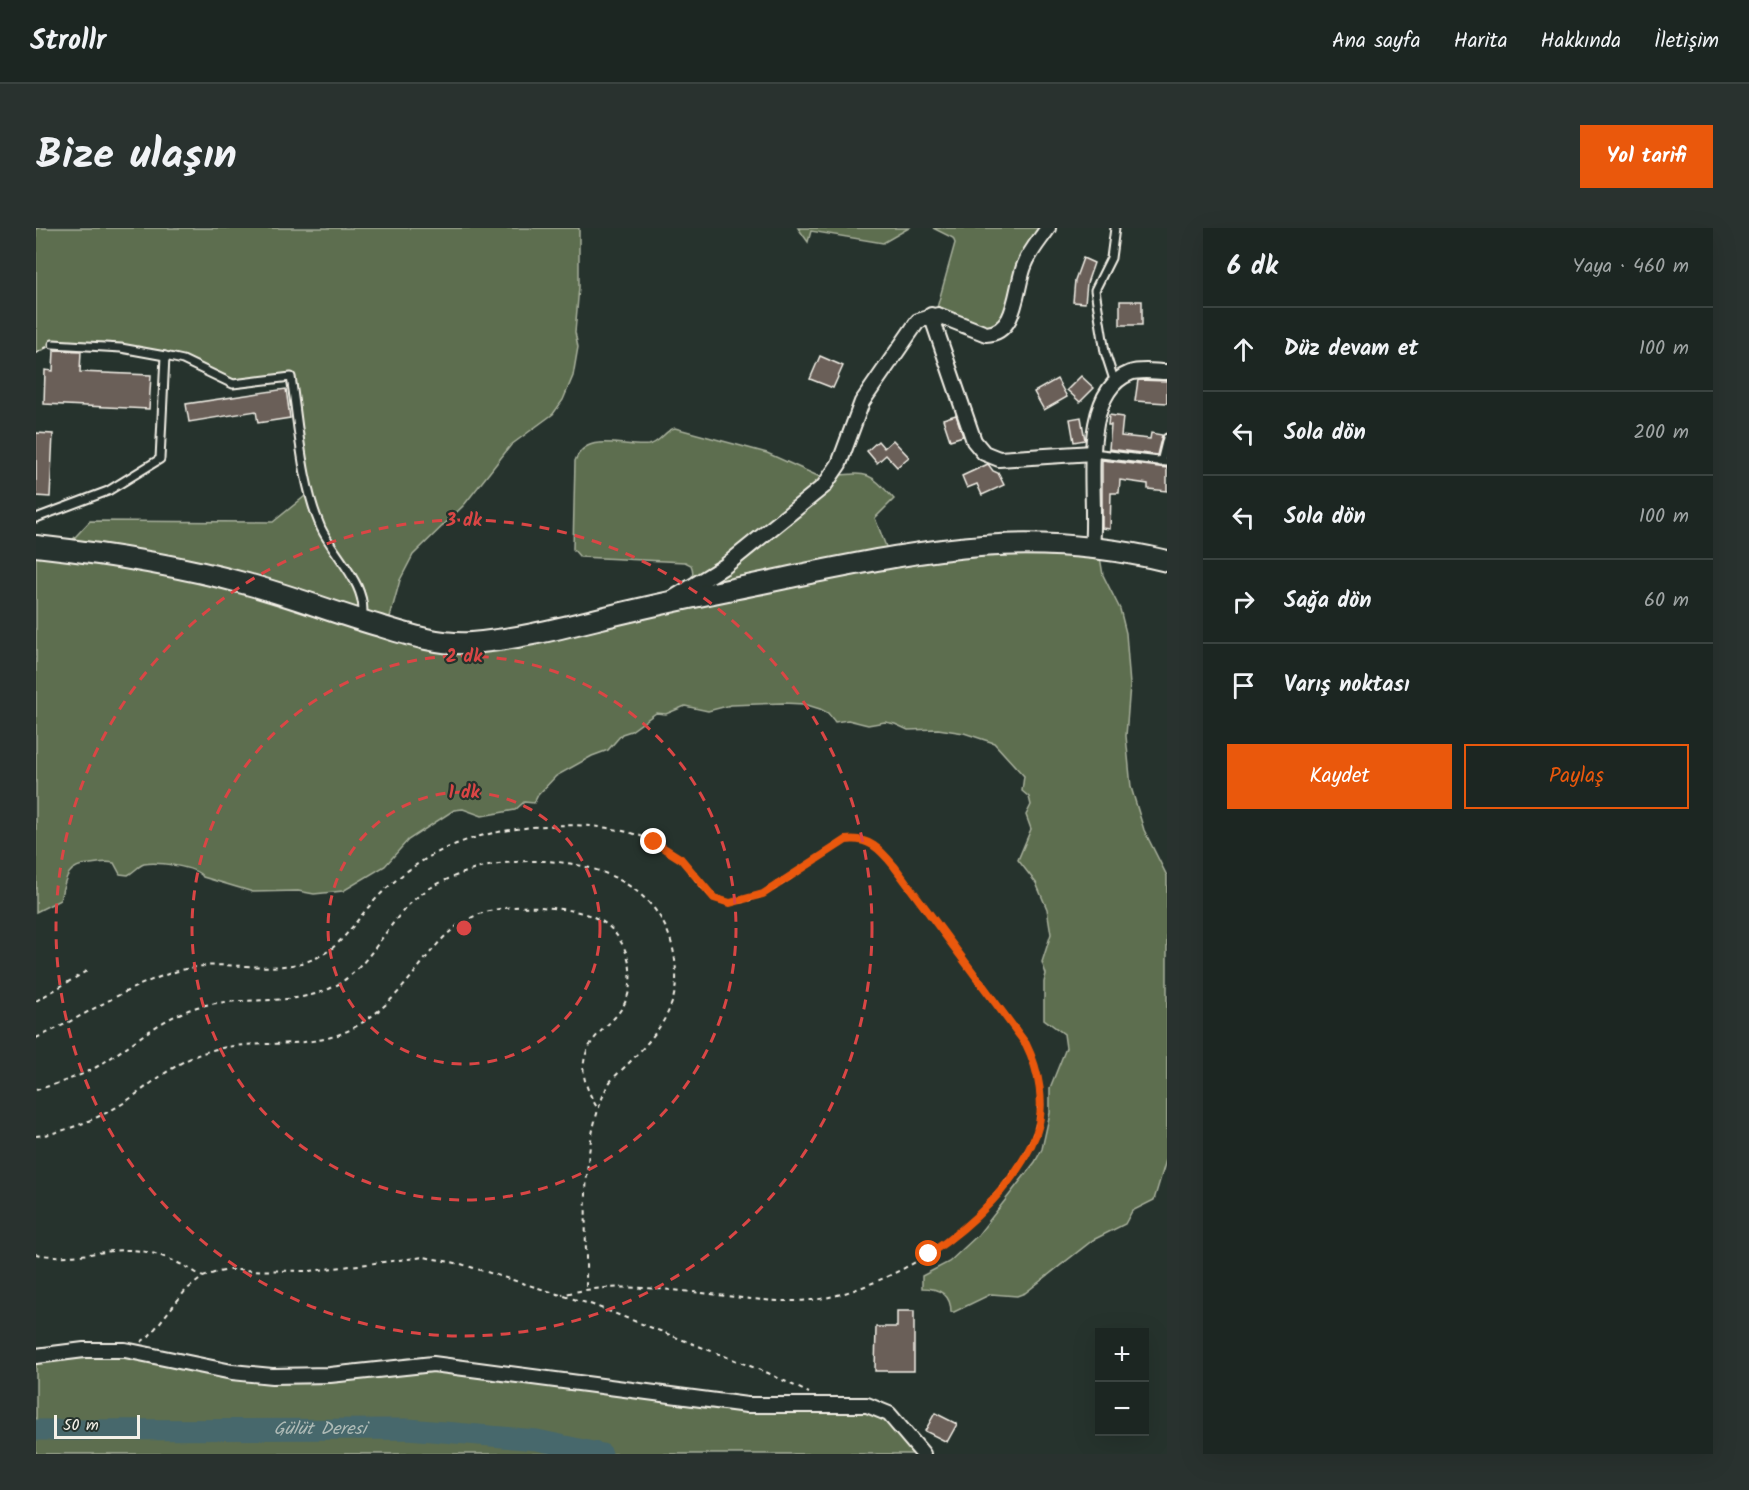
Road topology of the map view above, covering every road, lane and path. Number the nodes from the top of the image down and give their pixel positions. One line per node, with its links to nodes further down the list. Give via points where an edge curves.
1 (1048, 228): 3 (street, via 1025,263 1010,318 1001,329 986,334)
2 (1115, 228): 7 (lane, via 1111,258 1095,290 1105,352)
3 (932, 315): 9 (street, via 974,441 984,453 999,459); 15 (street, via 912,327 862,402 839,464 824,486 725,566)
4 (53, 344): 5 (lane, via 122,348)
5 (165, 356): 11 (lane, via 160,459 108,491); 16 (lane, via 183,360 233,384 291,377 310,492 325,534 362,597)
6 (1167, 372): 7 (street, via 1130,373)
7 (1115, 383): 9 (street, via 1100,409)
8 (1167, 438): 10 (lane)
9 (1093, 453): 10 (lane); 13 (street)
10 (1164, 462)
11 (36, 519)
12 (36, 546): 16 (street, via 150,562 246,584)
13 (1092, 546): 14 (street); 15 (street, via 1026,543 940,548)
14 (1167, 561)
15 (665, 603): 16 (street, via 471,643 429,640)
16 (361, 620)
17 (90, 969): 18 (path)
18 (36, 1001)
19 (36, 1038): 25 (path, via 161,975 190,968 290,965 317,957 336,946 372,902 408,868 434,852 469,839 547,826 580,826 633,834 671,851 714,898 730,903 763,894 846,840 874,844 1026,1044 1034,1060 1039,1119 1036,1133 1012,1174 952,1238 894,1272 834,1296 782,1301 646,1288)
20 (36, 1090): 21 (path, via 87,1072 146,1031 197,1007 233,1001 294,999 333,988 359,967 421,895 447,878 506,862 542,862 602,872 644,894 673,951 674,996 664,1022 608,1085)
21 (598, 1110): 22 (path, via 586,1086 584,1062 592,1043 627,1002 631,984 624,947 614,931 586,914 509,907 467,919 449,930 392,999 353,1028 298,1044 252,1044 209,1051 171,1069 106,1113); 25 (path, via 588,1180)
22 (36, 1136)
23 (36, 1254): 24 (path, via 73,1257 140,1251 172,1260)
24 (203, 1277): 26 (path, via 229,1270 310,1271 424,1257 444,1259); 27 (path, via 186,1290 149,1336)
25 (586, 1288): 26 (path)
26 (562, 1295): 29 (path, via 789,1382 809,1393)
27 (125, 1350): 28 (street); 29 (street, via 232,1372 272,1376 330,1375 433,1364 747,1405)
28 (36, 1356)
29 (818, 1405): 30 (street, via 880,1408 901,1425)
30 (923, 1454)

